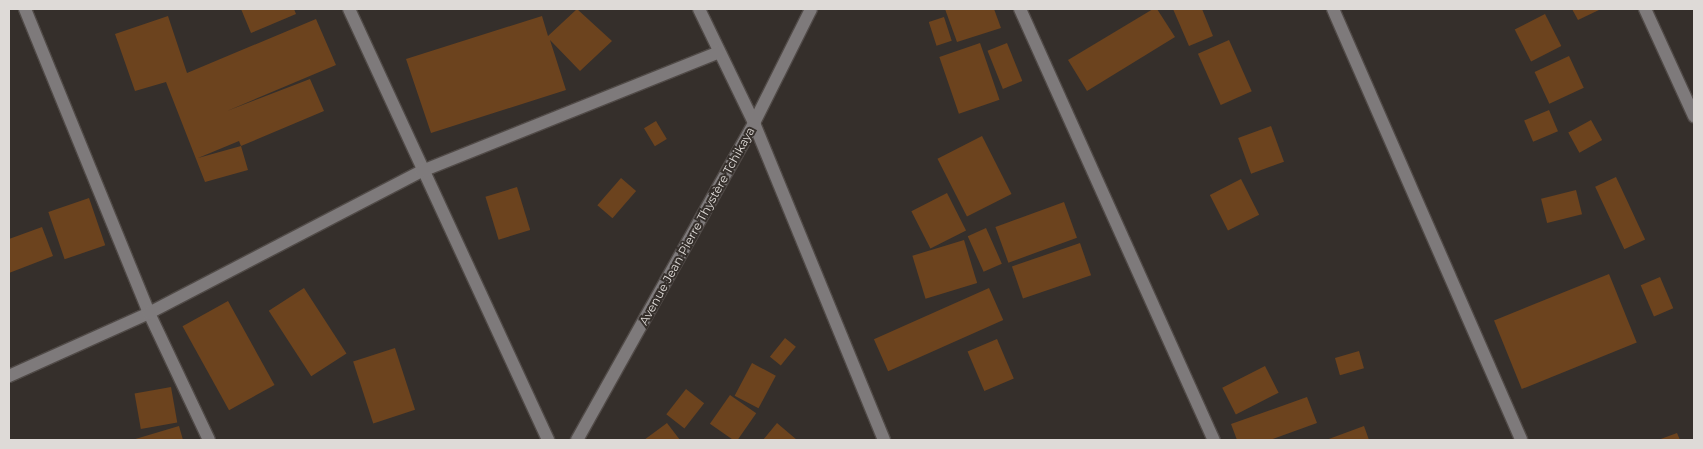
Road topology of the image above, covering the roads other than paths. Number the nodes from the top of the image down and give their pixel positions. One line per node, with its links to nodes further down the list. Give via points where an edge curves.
1 (25, 9): 12 (street)
2 (349, 9): 11 (street)
3 (699, 9): 8 (street)
4 (811, 9): 10 (street, Avenue Jean Pierre Thystère Tchikaya)
5 (1020, 9): 18 (street)
6 (1332, 9): 19 (street)
7 (1645, 9): 9 (street)
8 (719, 52): 10 (street); 11 (street)
9 (1694, 116)
10 (754, 123): 16 (street, Avenue Jean Pierre Thystère Tchikaya); 17 (street)
11 (422, 171): 12 (street); 15 (street)
12 (149, 313): 13 (street); 14 (street)
13 (9, 376)
14 (210, 440)
15 (548, 440)
16 (577, 440)
17 (884, 440)
18 (1214, 440)
19 (1521, 440)

